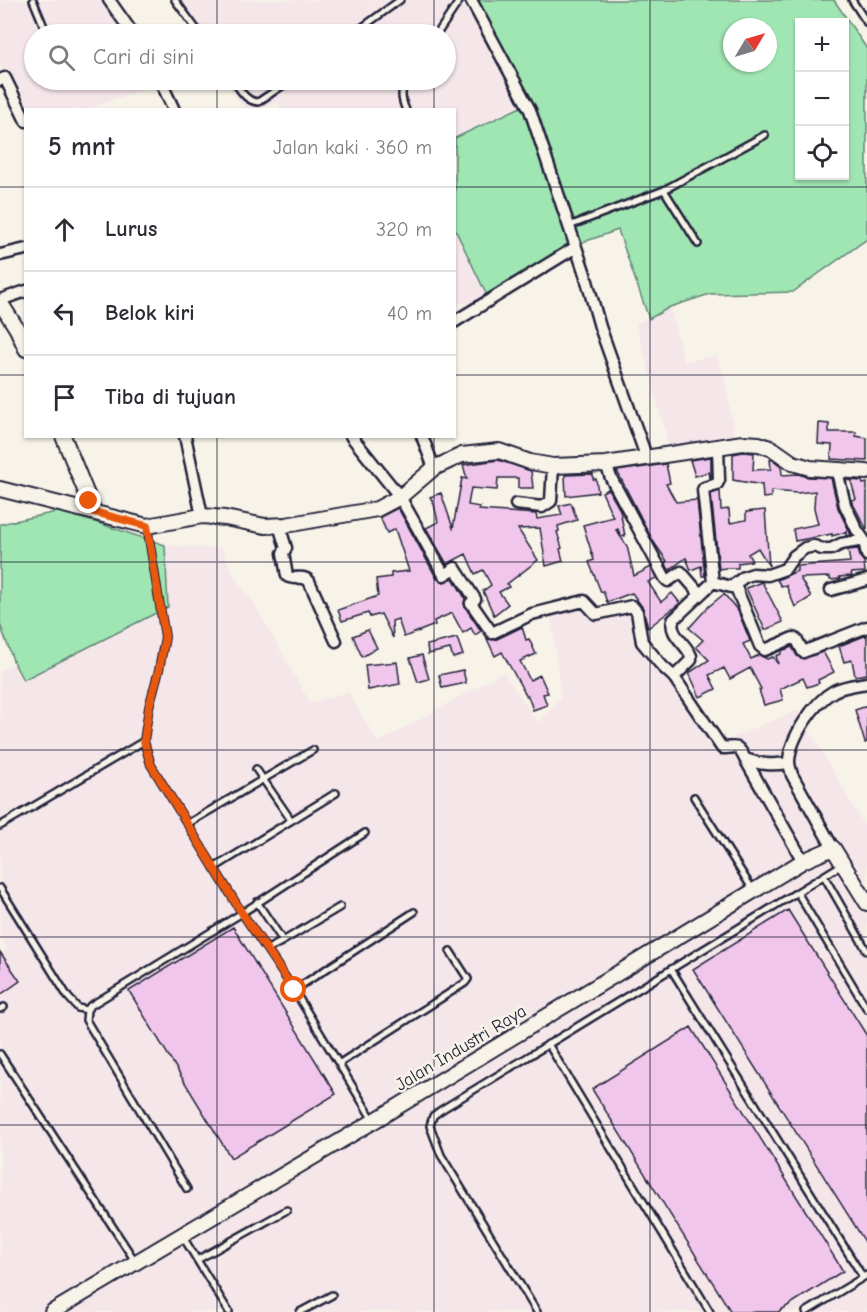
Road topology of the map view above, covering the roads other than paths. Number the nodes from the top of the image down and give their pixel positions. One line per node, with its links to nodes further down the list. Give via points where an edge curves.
1 (33, 0): 9 (lane)
2 (109, 0): 10 (street)
3 (175, 0): 11 (lane)
4 (400, 0): 12 (lane)
5 (460, 0): 13 (lane)
6 (471, 0): 24 (street, via 530,110)
7 (852, 0): 8 (lane)
8 (867, 23)
9 (43, 24)
10 (126, 24)
11 (193, 24)
12 (367, 24)
13 (444, 24)
14 (0, 80): 21 (street, via 5,78)
15 (165, 90): 19 (street)
16 (241, 90): 17 (lane, via 250,101 258,102)
17 (276, 90)
18 (403, 90): 20 (lane)
19 (173, 108)
20 (405, 108)
21 (24, 117)
22 (765, 135): 23 (lane)
23 (664, 190): 24 (lane); 25 (lane)
24 (569, 226): 26 (street)
25 (698, 244)
26 (576, 247): 31 (street); 38 (street)
27 (24, 249): 28 (street)
28 (0, 255)
29 (24, 292): 30 (street)
30 (0, 301): 32 (street)
31 (456, 321)
32 (21, 329)
33 (64, 438): 47 (street)
34 (185, 438): 48 (street)
35 (353, 438): 45 (street)
36 (423, 438): 41 (street)
37 (718, 446): 38 (street); 42 (street, via 759,444 793,463); 54 (street, via 719,480 703,490)
38 (647, 459): 39 (street)
39 (606, 464): 40 (street); 57 (street, via 666,580 681,572)
40 (553, 466): 41 (street, via 499,450 462,455); 46 (street, via 551,501 542,507)
41 (434, 468): 45 (street)
42 (837, 471): 43 (street); 51 (street, via 849,516)
43 (867, 472)
44 (0, 489): 47 (street)
45 (400, 497): 49 (street, via 369,511); 60 (street, via 444,575 455,568 475,599 471,603 492,633 532,614 582,602 596,614 632,606 637,612 642,642)
46 (516, 504)
47 (94, 512): 50 (street)
48 (202, 516): 49 (street); 50 (street)
49 (279, 525): 59 (street, via 286,548 283,553 287,576 309,581)
50 (147, 526): 62 (lane, via 165,637)
51 (864, 540): 52 (street); 55 (street, via 831,549 805,548 785,569 768,575 753,574)
52 (867, 555)
53 (867, 580): 56 (street)
54 (713, 582): 55 (street, via 726,587); 57 (street)
55 (735, 585): 58 (street, via 765,650 793,638 803,652)
56 (831, 590)
57 (700, 594): 60 (street, via 671,624 692,656)
58 (867, 627)
59 (336, 641)
60 (674, 677): 64 (street, via 722,748 736,746)
61 (867, 683): 65 (street, via 833,692 819,702 803,723)
62 (144, 741): 71 (lane, via 151,765); 72 (lane)
63 (313, 750): 67 (lane)
64 (745, 759): 65 (street, via 765,765); 75 (street)
65 (789, 763): 74 (street, via 792,776)
66 (256, 769): 67 (lane)
67 (263, 780): 70 (lane); 71 (lane)
68 (336, 793): 70 (lane)
69 (694, 797): 80 (lane)
70 (291, 820): 77 (lane)
71 (188, 824): 77 (lane)
72 (0, 826)
73 (365, 833): 82 (lane)
74 (833, 848): 75 (street, Jalan Industri Raya); 76 (street)
75 (803, 861): 80 (street, Jalan Industri Raya)
76 (843, 864): 78 (lane); 83 (street)
77 (214, 868): 86 (lane)
78 (824, 876): 81 (lane); 90 (lane)
79 (0, 888): 96 (lane, via 72,1003)
80 (754, 891): 100 (street, Jalan Industri Raya)
81 (797, 892): 91 (lane); 94 (lane)
82 (257, 902): 86 (lane); 87 (lane)
83 (867, 903)
84 (340, 907): 87 (lane)
85 (414, 912): 92 (lane)
86 (242, 913): 88 (lane); 96 (lane)
87 (283, 941): 88 (lane)
88 (268, 949): 92 (lane)
89 (450, 951): 99 (lane, via 468,979 466,982)
90 (867, 951)
91 (671, 969): 97 (lane); 106 (lane)
92 (294, 990): 99 (lane)
93 (867, 995): 94 (lane)
94 (861, 999): 95 (lane)
95 (867, 1009)
96 (87, 1010): 101 (lane, via 86,1020)
97 (548, 1044): 111 (lane, via 441,1110 433,1116 430,1126 441,1155); 112 (lane)
98 (0, 1054): 105 (lane)
99 (340, 1063): 100 (lane)
100 (374, 1121): 103 (street, Jalan Industri Raya)
101 (187, 1189)
102 (287, 1210): 104 (lane)
103 (182, 1235): 104 (lane); 105 (street, Jalan Industri Raya)
104 (197, 1260): 109 (lane)
105 (136, 1262): 108 (street, Jalan Industri Raya)
106 (865, 1276): 113 (lane)
107 (332, 1295): 110 (lane)
108 (52, 1312)
109 (229, 1312)
110 (300, 1312)
111 (537, 1312)
112 (710, 1312)
113 (806, 1312)

